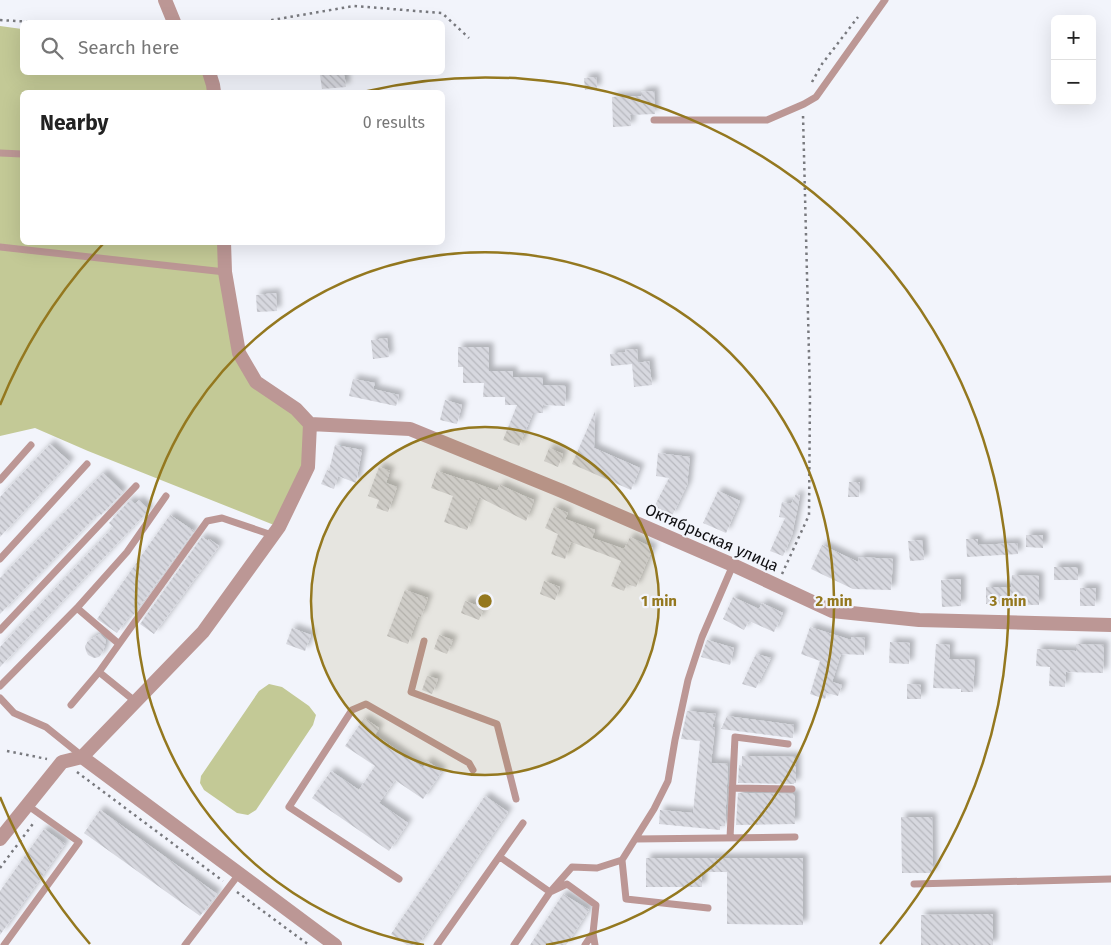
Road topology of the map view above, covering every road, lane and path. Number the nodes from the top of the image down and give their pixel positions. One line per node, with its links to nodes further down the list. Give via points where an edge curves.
1 (165, 0): 5 (street)
2 (884, 0): 11 (lane, via 816,97)
3 (860, 14): 11 (path, via 822,64 805,94)
4 (0, 20): 7 (path)
5 (173, 20)
6 (272, 20): 8 (path, via 354,6 442,13)
7 (20, 21)
8 (469, 38)
9 (210, 75): 10 (street)
10 (214, 90)
11 (804, 104): 12 (lane, via 767,120); 27 (path, via 809,515)
12 (654, 120)
13 (0, 153): 14 (lane)
14 (20, 154)
15 (224, 245): 17 (street)
16 (0, 247): 17 (lane)
17 (225, 272): 18 (street, via 238,352 256,382 296,409)
18 (310, 424): 24 (street, via 308,467); 26 (street, Октябрьская улица, via 410,430)
19 (31, 445): 21 (lane)
20 (87, 464): 25 (lane)
21 (0, 480)
22 (136, 486): 30 (lane)
23 (166, 496): 28 (lane, via 127,552)
24 (272, 536): 32 (lane, via 222,518 207,521); 36 (street, via 203,632)
25 (0, 559)
26 (733, 565): 27 (street, Октябрьская улица); 51 (lane, via 702,637 691,672 668,781)
27 (778, 585): 29 (street, Октябрьская улица, via 832,611 919,620)
28 (78, 608): 32 (lane); 34 (lane)
29 (1111, 625)
30 (0, 630)
31 (424, 641): 45 (lane, via 410,692 497,724)
32 (119, 644): 33 (lane)
33 (99, 672): 36 (lane); 37 (lane)
34 (0, 686)
35 (0, 698): 40 (lane, via 14,713 46,727)
36 (136, 702): 40 (street)
37 (71, 705)
38 (788, 744): 43 (lane, via 735,737)
39 (7, 751): 41 (path)
40 (82, 757): 41 (street); 56 (street)
41 (62, 762): 46 (street); 60 (path)
42 (473, 770): 57 (lane, via 469,763 366,704 352,710 290,807)
43 (732, 788): 44 (lane); 50 (lane)
44 (792, 789)
45 (516, 798)
46 (27, 805): 47 (lane); 52 (street)
47 (40, 814): 55 (path); 64 (lane, via 79,842)
48 (523, 823): 53 (lane)
49 (795, 837): 50 (lane)
50 (730, 838): 51 (lane)
51 (636, 839): 54 (lane)
52 (0, 840)
53 (500, 857): 61 (lane); 68 (lane)
54 (622, 860): 61 (lane, via 597,868 572,867); 62 (lane, via 626,899)
55 (0, 868)
56 (239, 874): 60 (lane); 67 (street)
57 (399, 879)
58 (1111, 879): 59 (lane)
59 (914, 884)
60 (230, 886): 65 (lane); 66 (path)
61 (550, 892): 63 (lane, via 567,884 596,905); 69 (lane)
62 (708, 908)
63 (593, 933): 70 (lane); 71 (lane)
64 (4, 945)
65 (185, 945)
66 (309, 945)
67 (336, 945)
68 (437, 945)
69 (514, 945)
70 (585, 945)
71 (595, 945)

